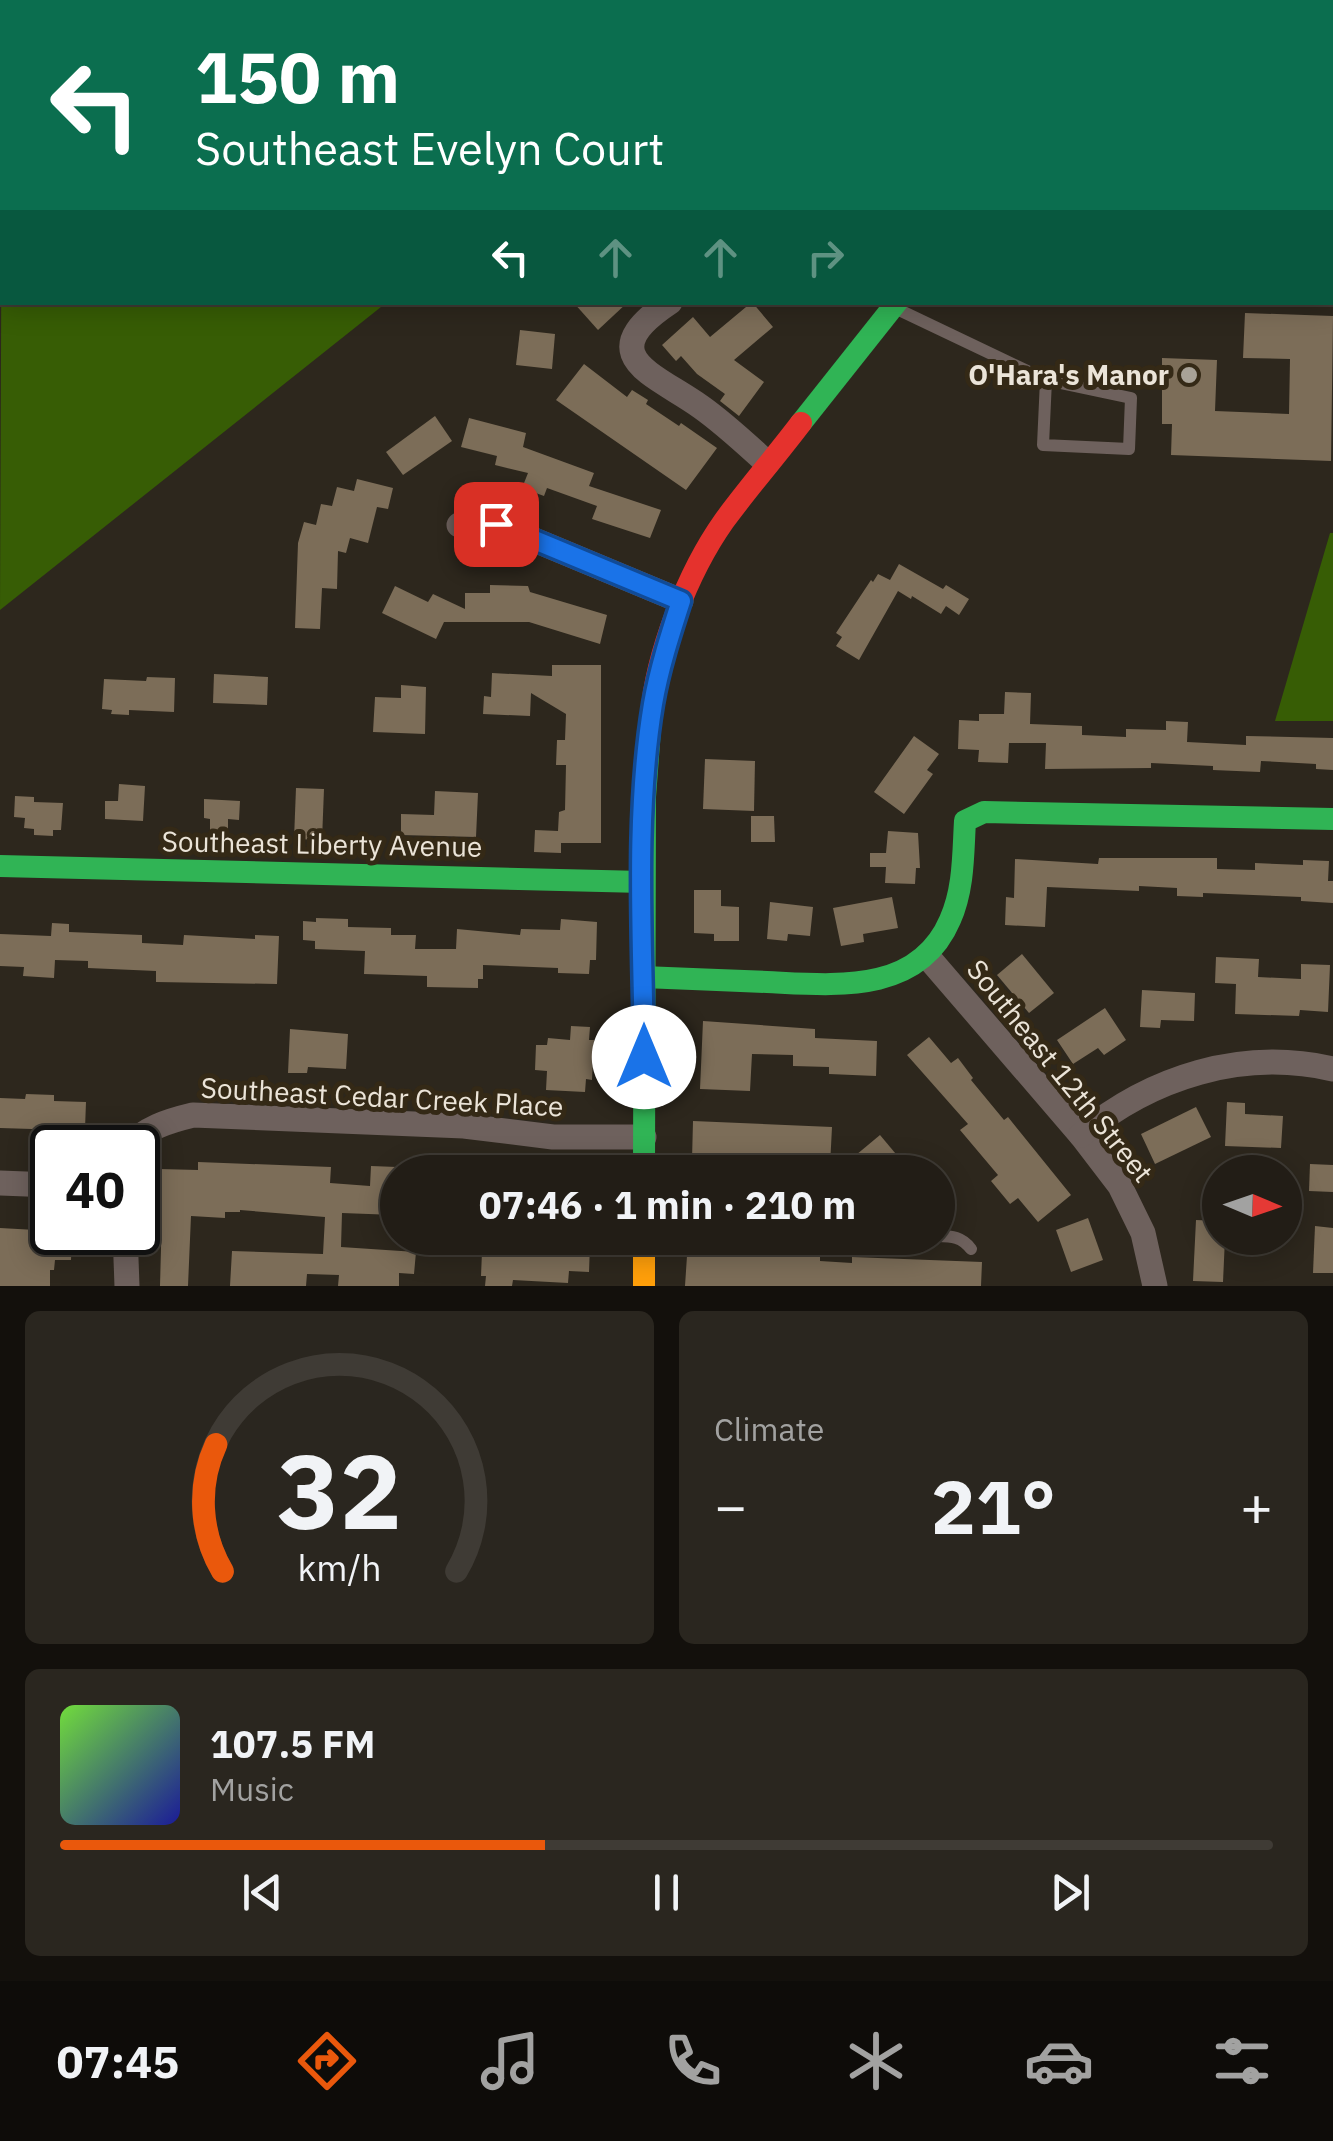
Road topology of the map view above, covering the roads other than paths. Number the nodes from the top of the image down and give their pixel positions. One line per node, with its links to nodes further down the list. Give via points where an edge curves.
1 (666, 305): 4 (street, via 636,330 632,343 639,366 699,405)
2 (895, 305): 3 (lane); 4 (street)
3 (1046, 380): 3 (lane, via 1131,398 1129,449 1044,446)
4 (767, 463): 6 (street, via 708,546)
5 (459, 525): 6 (street, via 496,524)
6 (681, 601): 9 (street, via 652,707)
7 (1333, 819): 10 (street, via 984,812 966,821 957,902)
8 (0, 866): 9 (street, Southeast Liberty Avenue)
9 (643, 882): 11 (street)
10 (927, 956): 11 (street, via 908,970 864,984); 14 (street, Southeast 12th Street)
11 (644, 977): 15 (street)
12 (1333, 1070): 14 (street, via 1270,1062 1194,1074 1145,1092)
13 (159, 1125): 15 (street, Southeast Cedar Creek Place, via 193,1115)
14 (1081, 1135): 25 (street, Southeast 12th Street, via 1132,1208)
15 (644, 1137): 16 (street)
16 (644, 1155)
17 (0, 1184): 18 (street)
18 (30, 1185)
19 (955, 1236): 20 (lane)
20 (971, 1250)
21 (126, 1255): 23 (street)
22 (644, 1255): 24 (street)
23 (127, 1286)
24 (644, 1286)
25 (1155, 1286)

